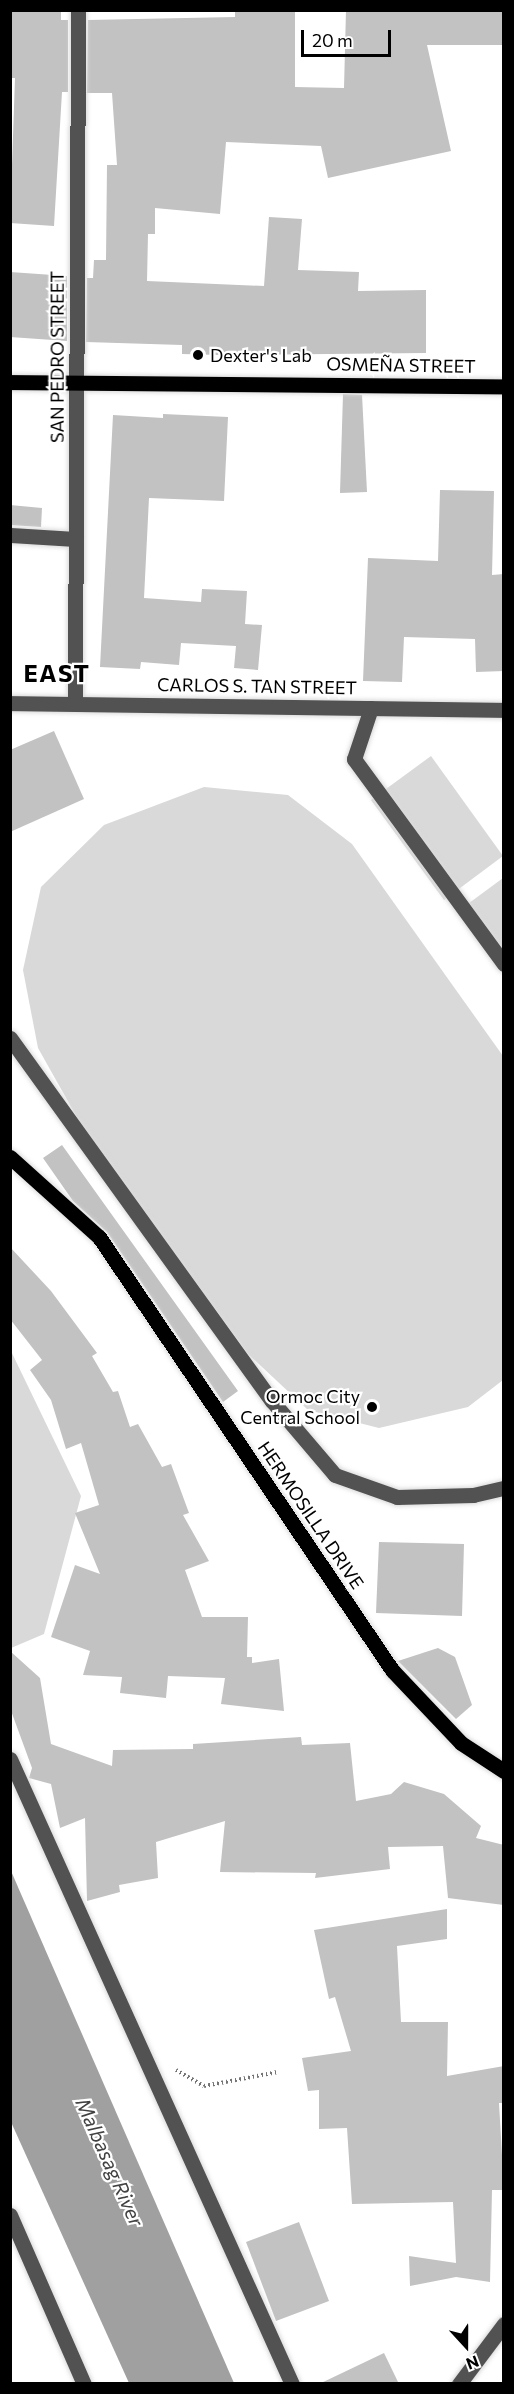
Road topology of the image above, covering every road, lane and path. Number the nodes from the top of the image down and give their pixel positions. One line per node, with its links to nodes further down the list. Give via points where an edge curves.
1 (78, 10): 2 (street, SAN PEDRO STREET)
2 (77, 381): 3 (main road, OSMEÑA STREET); 4 (main road, OSMEÑA STREET); 6 (street, SAN PEDRO STREET)
3 (10, 382)
4 (504, 386)
5 (10, 536): 6 (street)
6 (76, 539): 8 (street, SAN PEDRO STREET)
7 (10, 703): 8 (street, CARLOS S. TAN STREET)
8 (75, 703): 9 (street, CARLOS S. TAN STREET)
9 (371, 708): 10 (street, CARLOS S. TAN STREET); 11 (street, via 354,759)
10 (504, 710)
11 (504, 964)
12 (10, 1038): 14 (street, via 272,1401 335,1475 398,1497 473,1495)
13 (10, 1157): 16 (main road, HERMOSILLA DRIVE, via 99,1237 392,1670 461,1743)
14 (504, 1488)
15 (10, 1759): 17 (street)
16 (504, 1771)
17 (153, 2068): 18 (path, via 169,2066 204,2086); 22 (street)
18 (279, 2072)
19 (10, 2215): 21 (street)
20 (504, 2324): 23 (street)
21 (84, 2384)
22 (292, 2384)
23 (459, 2384)

